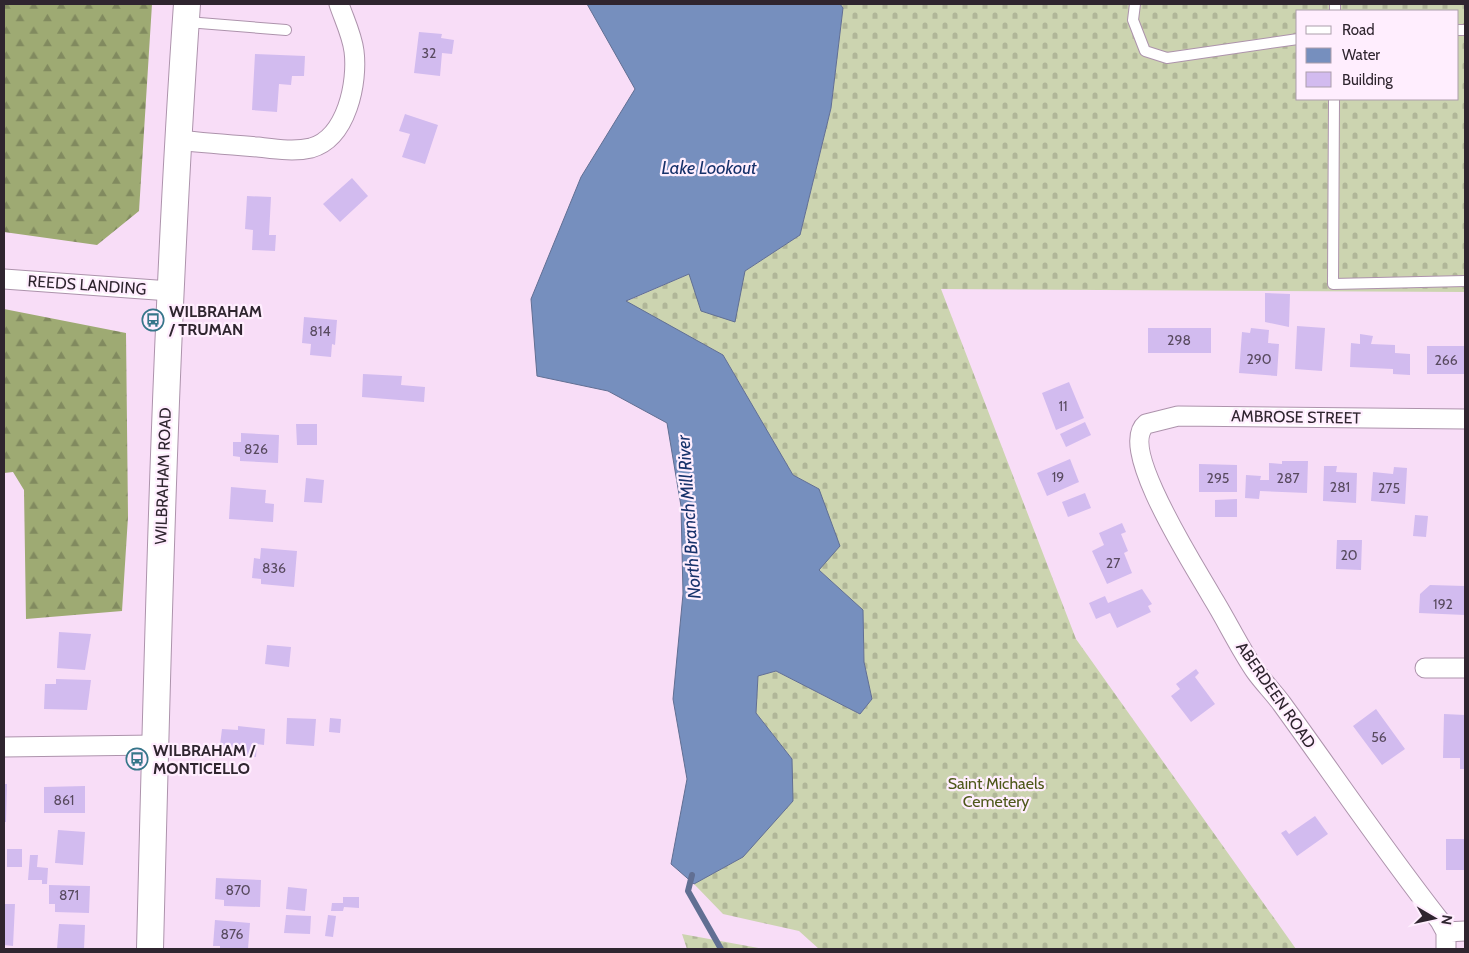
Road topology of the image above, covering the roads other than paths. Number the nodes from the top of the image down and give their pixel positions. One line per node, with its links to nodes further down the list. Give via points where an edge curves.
1 (339, 4): 7 (street, via 354,49 355,76 340,122 324,142 309,148 289,150)
2 (1135, 4): 5 (lane, via 1133,20 1145,51 1167,58)
3 (186, 13): 4 (lane); 7 (main road, WILBRAHAM ROAD)
4 (286, 30)
5 (1296, 38)
6 (1334, 100): 9 (lane, via 1333,284)
7 (178, 140): 10 (main road, WILBRAHAM ROAD)
8 (4, 279): 10 (street, REEDS LANDING)
9 (1465, 282)
10 (170, 290): 15 (main road, WILBRAHAM ROAD)
11 (1465, 419): 12 (street, AMBROSE STREET, via 1178,416 1146,424)
12 (1139, 439): 18 (street, ABERDEEN ROAD, via 1144,465 1163,510 1256,672 1440,921)
13 (1425, 668): 14 (street)
14 (1465, 668)
15 (155, 745): 16 (street); 19 (main road, WILBRAHAM ROAD)
16 (4, 747)
17 (1465, 931): 18 (street)
18 (1446, 940)
19 (150, 949)

